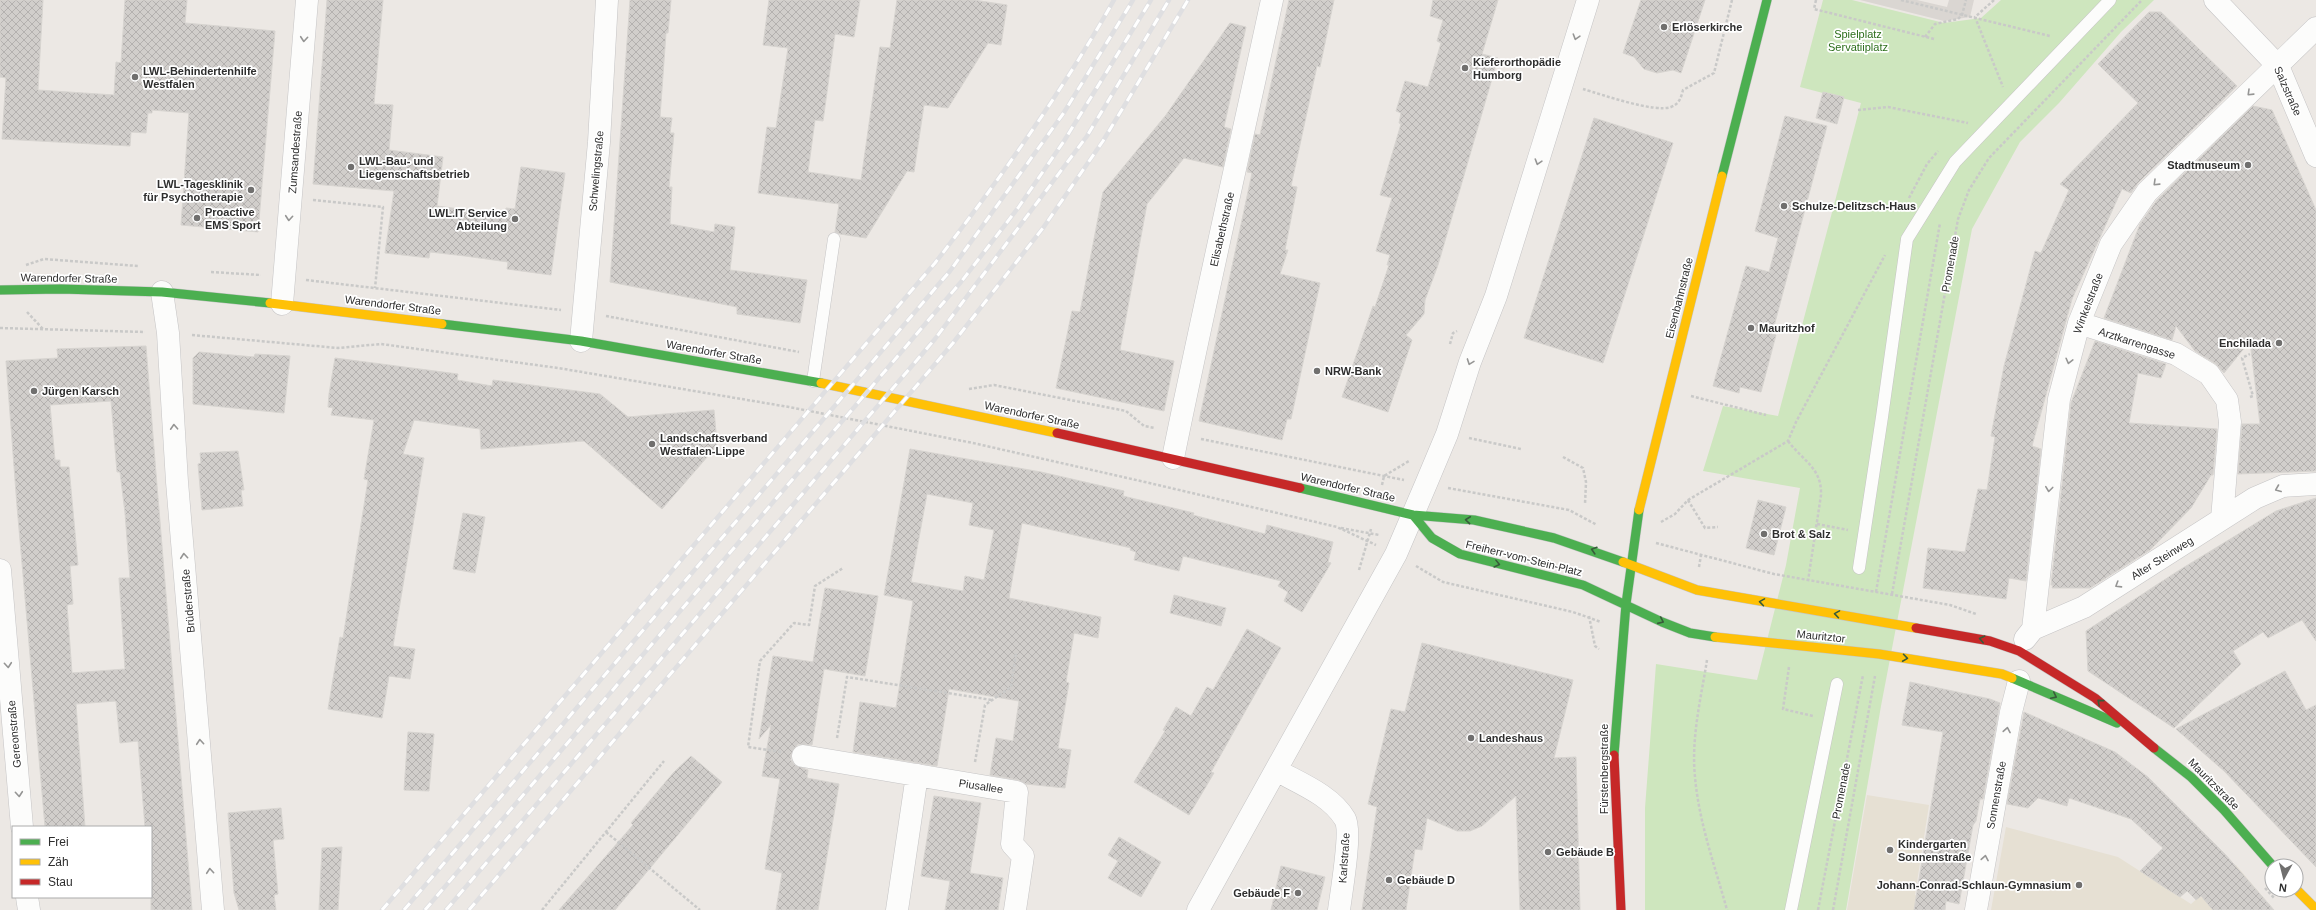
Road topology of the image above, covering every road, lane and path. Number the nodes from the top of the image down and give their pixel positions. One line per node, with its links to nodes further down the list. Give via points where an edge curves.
1 (307, 0): 26 (street, Zumsandestraße, one-way to 26)
2 (607, 0): 38 (street, Schwelingstraße, via 599,142)
3 (1272, 0): 49 (street, Elisabethstraße, via 1194,350)
4 (1588, 0): 21 (street, one-way to 21)
5 (1732, 0): 21 (path, via 1714,73 1683,90 1680,101 1672,107 1659,109)
6 (1767, 0): 42 (main road, Eisenbahnstraße)
7 (1816, 0): 17 (path, via 1814,9)
8 (1902, 0): 14 (path)
9 (1966, 0): 14 (path)
10 (1994, 0): 15 (path)
11 (2110, 0): 19 (lane)
12 (2142, 0): 72 (path, Promenade, via 1989,158 1969,190 1958,219)
13 (2215, 0): 20 (street, Salzstraße)
14 (1962, 15): 15 (path); 17 (path, via 1958,19 1935,24)
15 (1975, 17): 19 (path); 22 (path)
16 (2316, 28): 20 (street, Winkelstraße)
17 (1925, 37): 18 (path)
18 (1934, 39)
19 (2070, 42): 22 (lane)
20 (2278, 66): 25 (street, Salzstraße); 34 (street, Winkelstraße, one-way to 34, via 2147,192 2111,244)
21 (1562, 84): 45 (street, one-way to 45, via 1498,288)
22 (2009, 104): 29 (lane, via 1955,162)
23 (1858, 110): 24 (path, via 1888,107)
24 (1967, 122)
25 (2316, 156)
26 (291, 198): 30 (path, via 383,207); 33 (street, Zumsandestraße, one-way to 33)
27 (1940, 220): 71 (path, Promenade)
28 (834, 239): 41 (lane)
29 (1907, 239): 46 (path, via 1890,248 1880,263); 68 (lane)
30 (375, 288)
31 (0, 290): 32 (main road, Warendorfer Straße)
32 (162, 292): 33 (main road, Warendorfer Straße); 36 (street, Brüderstraße)
33 (282, 304): 38 (main road, Warendorfer Straße)
34 (2079, 323): 59 (street, Arztkarrengasse, via 2176,354 2209,374 2227,400 2230,422); 76 (street, Winkelstraße, one-way to 76, via 2059,400)
35 (0, 328): 36 (path)
36 (168, 333): 63 (path, via 338,348 381,344 558,368 789,407 974,443 1145,482 1337,527); 104 (street, Brüderstraße, one-way to 36, via 177,482)
37 (1453, 334): 39 (path)
38 (581, 341): 41 (main road, Warendorfer Straße)
39 (1449, 348)
40 (2250, 354): 43 (path, via 2242,358)
41 (813, 381): 49 (main road, Warendorfer Straße)
42 (1668, 391): 44 (path); 66 (main road, Eisenbahnstraße, via 1643,489)
43 (2253, 396)
44 (1766, 415)
45 (1446, 434): 47 (path); 52 (street)
46 (1788, 441): 54 (path); 60 (path, via 1813,468 1822,482)
47 (1522, 448)
48 (1563, 457): 55 (path, via 1583,468 1586,482)
49 (1173, 458): 58 (main road, Warendorfer Straße)
50 (1411, 458): 51 (path, via 1407,464)
51 (1384, 476)
52 (1426, 484): 56 (path); 58 (street)
53 (2316, 484): 59 (street, Alter Steinweg, one-way to 59, via 2282,486 2255,498)
54 (1688, 500): 57 (path); 61 (path, via 1706,528)
55 (1584, 504)
56 (1569, 510)
57 (1675, 514)
58 (1413, 515): 64 (street); 66 (main road, one-way to 58, via 1575,544 1474,520); 73 (main road, Freiherr-vom-Stein-Platz, one-way to 73, via 1432,538 1460,554 1583,585)
59 (2222, 519): 76 (street, Alter Steinweg, one-way to 76, via 2084,607)
60 (1817, 524): 62 (path); 70 (path)
61 (1718, 527)
62 (1840, 528)
63 (1368, 541)
64 (1396, 554): 75 (path, via 1443,582); 91 (street)
65 (1701, 555): 70 (path)
66 (1630, 564): 73 (main road, Eisenbahnstraße); 77 (main road, one-way to 66, via 1964,635 1697,590)
67 (843, 568): 88 (path, via 815,586 809,625 794,623 760,661 748,747)
68 (1858, 568)
69 (0, 570): 94 (street, Gereonstraße, one-way to 94)
70 (1808, 581): 71 (path)
71 (1876, 592): 72 (path)
72 (1892, 594): 74 (path, via 1950,605)
73 (1626, 604): 83 (main road, Mauritztor, one-way to 83, via 1690,633 1886,655 1992,672); 111 (main road, Fürstenbergstraße, via 1614,746)
74 (1979, 614)
75 (1589, 618)
76 (2033, 629): 77 (street)
77 (2019, 651): 87 (main road, Mauritzstraße, one-way to 77, via 2095,698)
78 (1016, 653): 85 (path, via 1011,687)
79 (1707, 659): 101 (path, via 1695,741 1695,776 1701,818)
80 (1789, 666): 86 (path, via 1783,709)
81 (1864, 672): 114 (path, Promenade)
82 (1876, 673): 115 (path, Promenade)
83 (2019, 681): 87 (main road, Mauritzstraße, one-way to 87); 116 (street, Sonnenstraße, one-way to 83, via 2011,712)
84 (1837, 684): 113 (lane)
85 (992, 700): 90 (path, via 847,676); 93 (path, via 985,706)
86 (1810, 715)
87 (2129, 728): 96 (main road, Mauritzstraße, via 2191,777 2224,810)
88 (803, 756): 90 (street, Piusallee)
89 (664, 761): 95 (path)
90 (833, 761): 92 (street, Piusallee)
91 (1276, 770): 109 (street); 110 (street, Karlstraße, via 1328,800 1346,820 1347,841)
92 (917, 776): 93 (street, Piusallee); 107 (street)
93 (971, 784): 108 (street, Piusallee, via 1017,792 1012,844 1023,856)
94 (22, 826)
95 (606, 832): 105 (path); 106 (path)
96 (2265, 858)
97 (2304, 897): 102 (main road)
98 (27, 898): 103 (street)
99 (2274, 898): 100 (path)
100 (2280, 904)
101 (1726, 908): 112 (path)
102 (2316, 909)
103 (28, 910)
104 (213, 910)
105 (542, 910)
106 (700, 910)
107 (897, 910)
108 (1015, 910)
109 (1198, 910)
110 (1339, 910)
111 (1621, 910)
112 (1730, 910)
113 (1791, 910)
114 (1818, 910)
115 (1833, 910)
116 (1976, 910)

